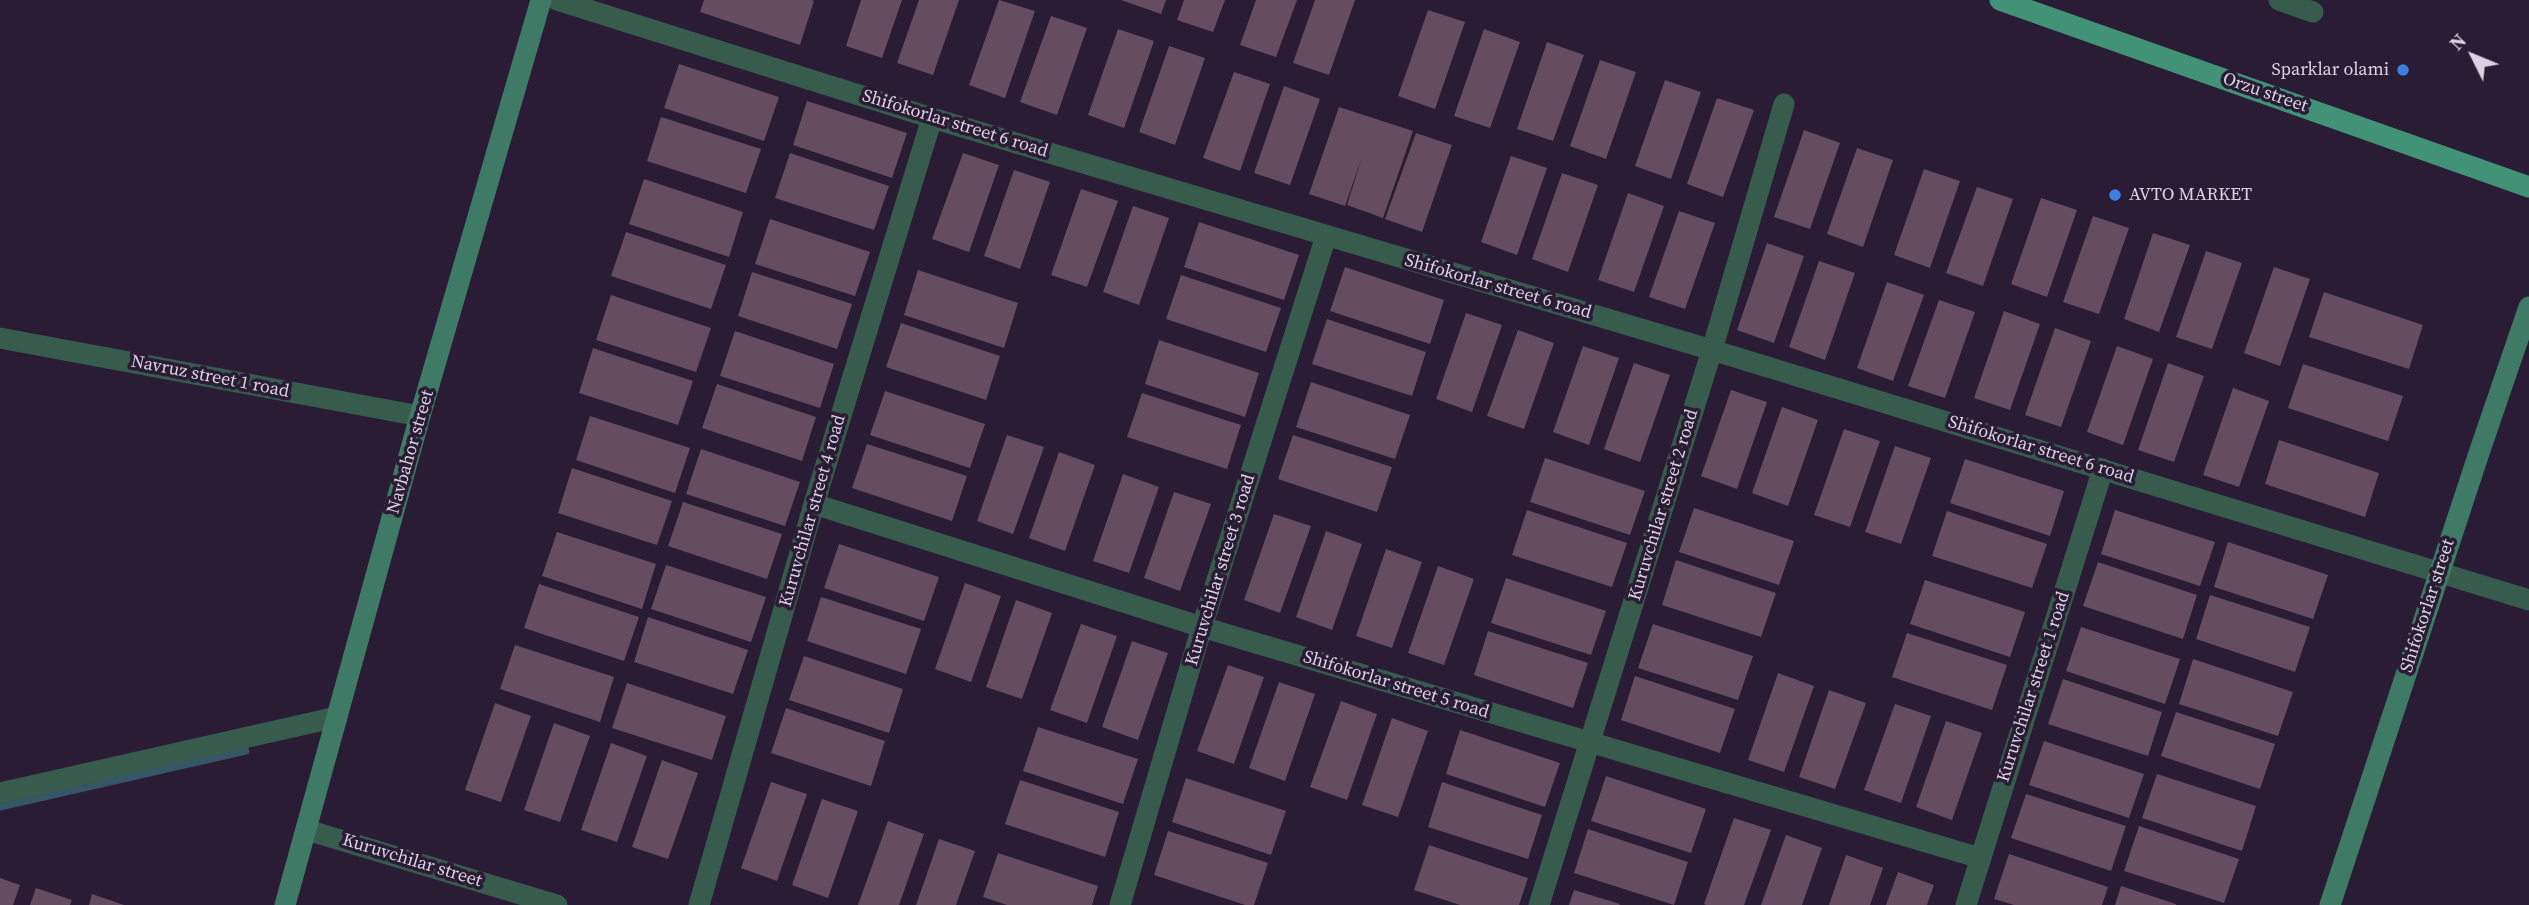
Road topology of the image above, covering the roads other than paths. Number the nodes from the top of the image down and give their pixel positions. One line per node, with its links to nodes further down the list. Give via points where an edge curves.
1 (541, 0): 13 (main road, Navbahor street)
2 (557, 0): 7 (street, Shifokorlar street 6 road)
3 (2000, 0): 8 (main road, Orzu street)
4 (2279, 0): 5 (street)
5 (2313, 12)
6 (1784, 104): 12 (street, Kuruvchilar street 2 road)
7 (932, 118): 9 (street, Shifokorlar street 6 road); 15 (street, Kuruvchilar street 4 road)
8 (2529, 187)
9 (1326, 236): 12 (street, Shifokorlar street 6 road); 18 (street, Kuruvchilar street 3 road)
10 (2529, 307): 16 (main road, Shifokorlar street)
11 (0, 338): 13 (street, Navruz street 1 road)
12 (1712, 349): 14 (street, Shifokorlar street 6 road); 20 (street, Kuruvchilar street 2 road)
13 (420, 416): 19 (main road, Navbahor street)
14 (2103, 469): 16 (street, Shifokorlar street 6 road); 23 (street, Kuruvchilar street 1 road)
15 (814, 504): 18 (street, Shifokorlar street 5 road); 26 (street, Kuruvchilar street 4 road)
16 (2440, 571): 17 (street, Shifokorlar street 6 road); 30 (main road, Shifokorlar street)
17 (2529, 600)
18 (1202, 627): 20 (street, Shifokorlar street 5 road); 27 (street, Kuruvchilar street 3 road)
19 (337, 717): 21 (street); 22 (main road, Navbahor street)
20 (1590, 743): 23 (street, Shifokorlar street 5 road); 28 (street, Kuruvchilar street 2 road)
21 (0, 793)
22 (307, 830): 24 (main road, Navbahor street); 25 (street, Kuruvchilar street)
23 (1980, 858): 29 (street, Kuruvchilar street 1 road)
24 (285, 905)
25 (557, 905)
26 (699, 905)
27 (1120, 905)
28 (1539, 905)
29 (1966, 905)
30 (2330, 905)

